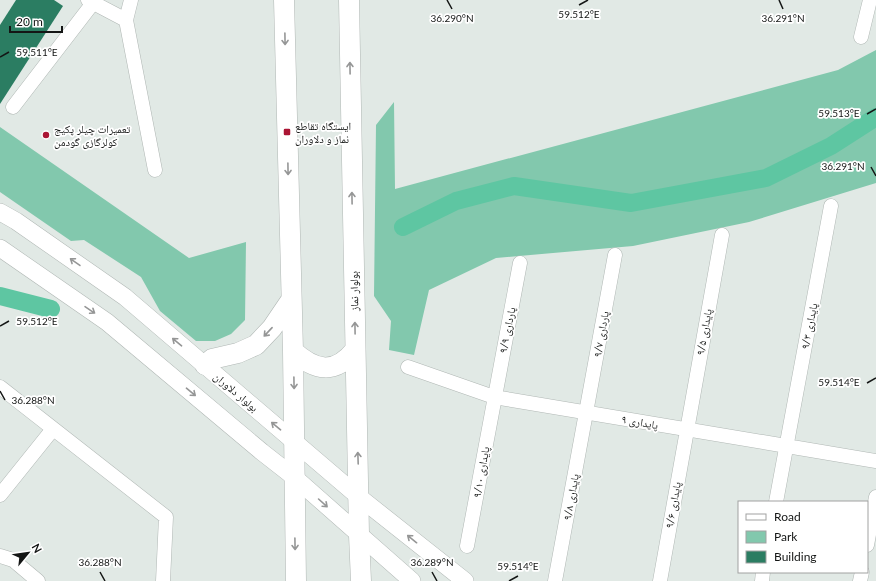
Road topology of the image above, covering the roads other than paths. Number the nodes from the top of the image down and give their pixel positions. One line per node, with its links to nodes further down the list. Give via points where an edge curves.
1 (131, 0): 6 (street)
2 (284, 0): 16 (main road, one-way to 16)
3 (349, 0): 17 (main road, بولوار نماز, one-way to 3)
4 (870, 0): 7 (street)
5 (91, 1): 6 (street); 8 (street)
6 (126, 20): 9 (street)
7 (862, 37)
8 (13, 107)
9 (155, 170)
10 (831, 206): 27 (street, پایداری ۹/۳)
11 (0, 212): 19 (street, بولوار دلاوران, one-way to 11, via 125,297)
12 (722, 235): 25 (street, پایداری ۹/۵)
13 (0, 248): 29 (street, one-way to 29, via 107,322)
14 (615, 255): 23 (street, پارداری ۹/۷)
15 (520, 263): 22 (street, پارداری ۹/۹)
16 (291, 300): 18 (main road); 19 (main road, one-way to 19, via 272,328 256,345 212,359)
17 (355, 350): 18 (main road, via 342,363 325,367 308,363); 31 (main road, بولوار نماز, one-way to 17)
18 (293, 351): 26 (main road, one-way to 26)
19 (205, 365): 26 (street, بولوار دلاوران, one-way to 19)
20 (408, 367): 22 (street, پایداری ۹)
21 (0, 387): 24 (street)
22 (494, 397): 23 (street, پایداری ۹); 36 (street, پایداری ۹/۱۰)
23 (586, 413): 25 (street, پایداری ۹); 44 (street, پایداری ۹/۸)
24 (53, 429): 30 (street); 39 (street, via 166,517)
25 (687, 430): 27 (street, پایداری ۹); 45 (street, پایداری ۹/۶)
26 (294, 441): 29 (main road); 31 (street, بولوار دلاوران)
27 (786, 446): 28 (street, پایداری ۹); 33 (street, پایداری ۹/۳)
28 (876, 462)
29 (294, 477): 34 (street, one-way to 34); 40 (main road, one-way to 40)
30 (0, 495)
31 (359, 497): 34 (main road, بولوار نماز); 43 (street, بولوار دلاوران, one-way to 31)
32 (876, 497): 35 (street)
33 (776, 501)
34 (359, 535): 41 (main road, بولوار نماز); 42 (street)
35 (868, 540)
36 (467, 546)
37 (0, 556): 38 (street, via 13,560)
38 (38, 581)
39 (163, 581)
40 (296, 581)
41 (361, 581)
42 (412, 581)
43 (465, 581)
44 (555, 581)
45 (660, 581)

